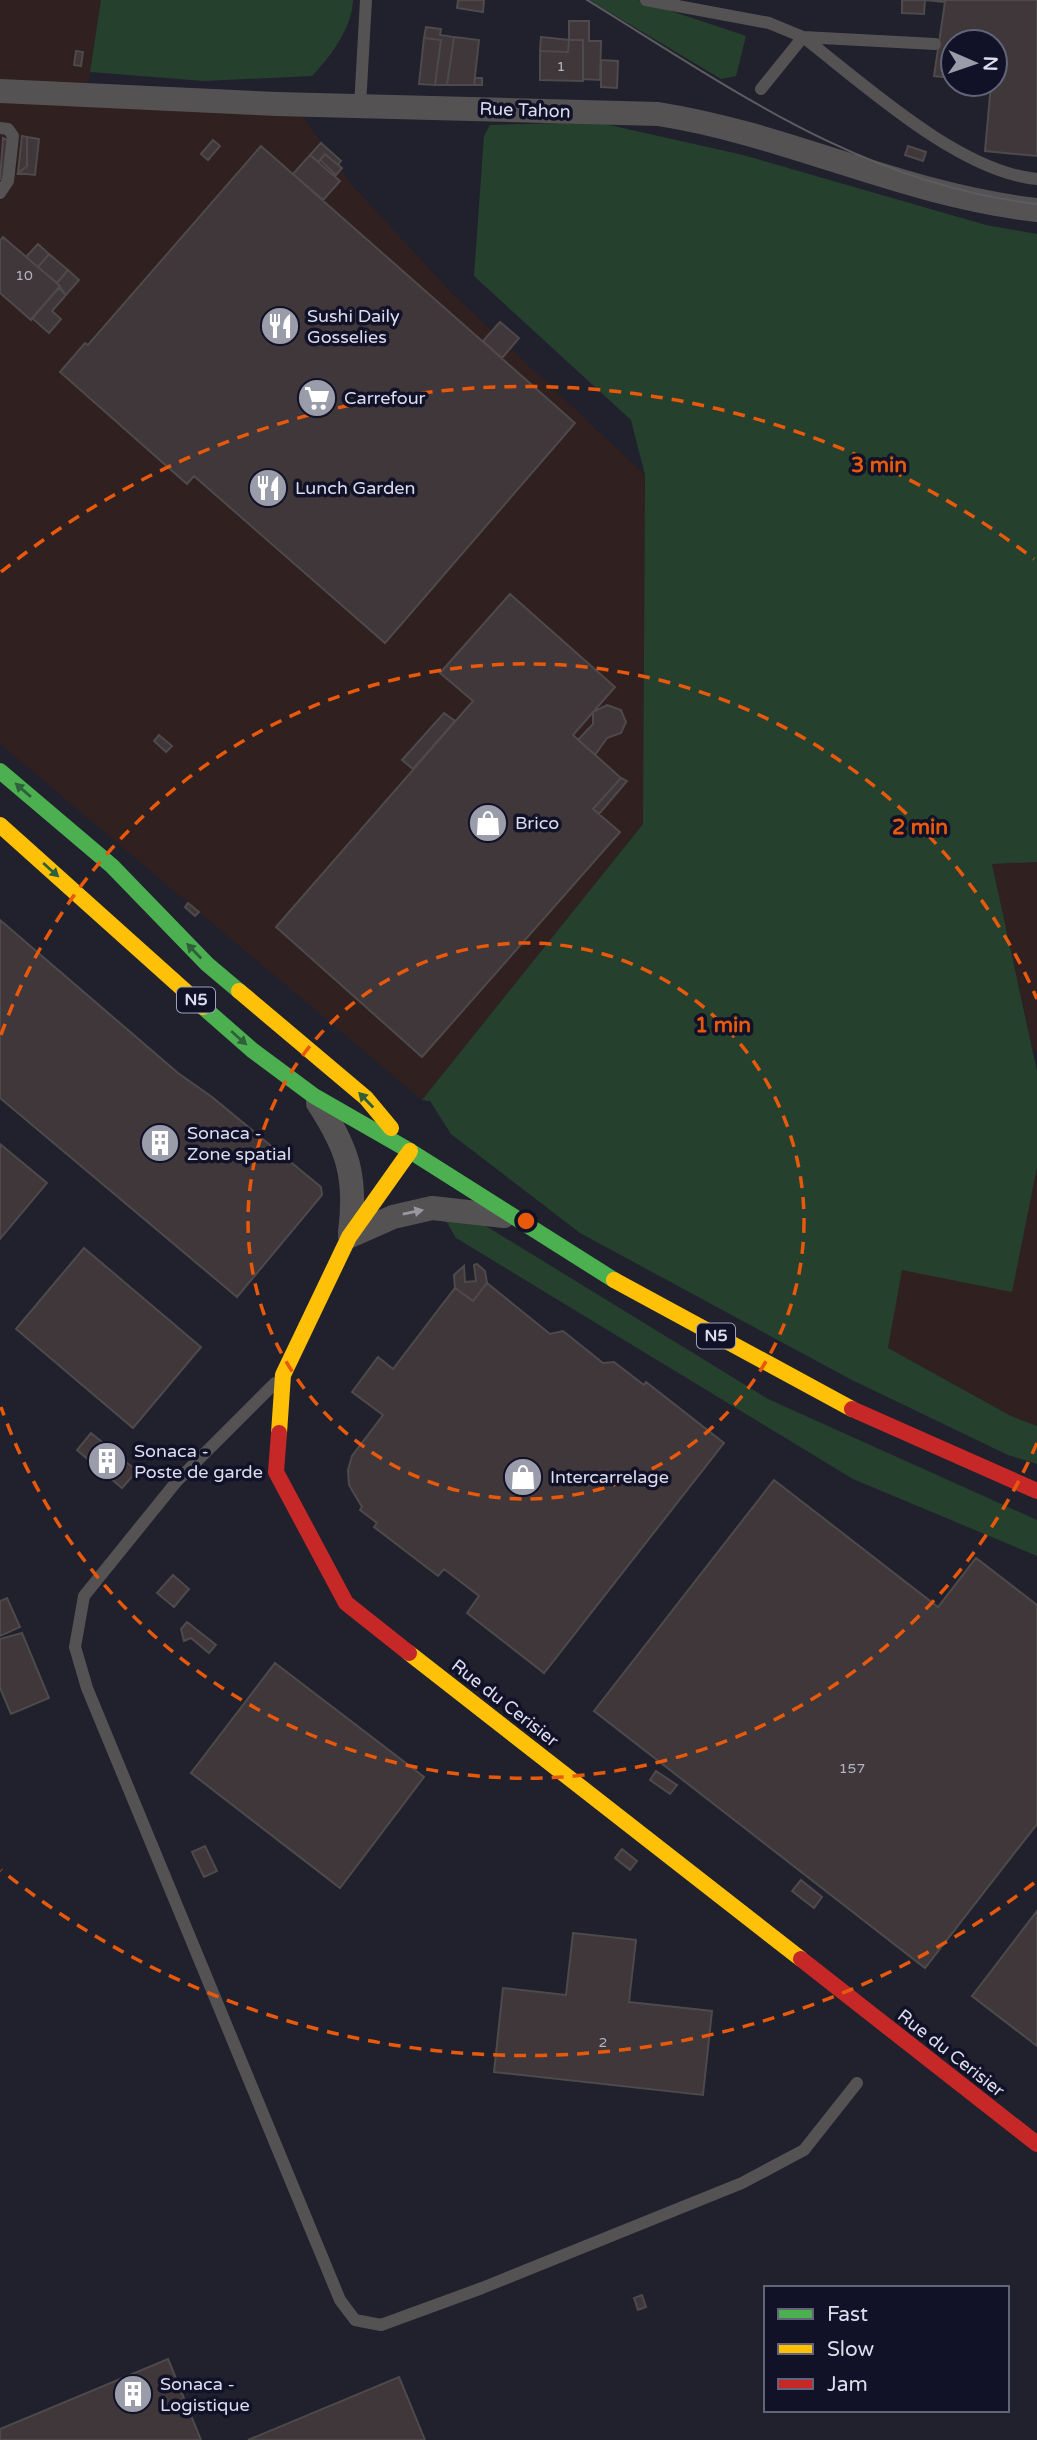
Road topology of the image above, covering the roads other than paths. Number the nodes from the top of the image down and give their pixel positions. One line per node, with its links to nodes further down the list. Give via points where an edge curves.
1 (366, 0): 7 (lane)
2 (646, 0): 3 (lane, via 769,23)
3 (803, 37): 4 (lane); 5 (lane); 9 (lane, via 944,145 1021,178)
4 (934, 44)
5 (761, 89)
6 (0, 91): 7 (street, Rue Tahon)
7 (360, 106): 11 (street, Rue Tahon, via 658,114 706,121 868,173 1004,207)
8 (0, 128): 10 (lane, via 13,136 8,181)
9 (1037, 179)
10 (0, 193)
11 (1037, 210)
12 (0, 771): 15 (main road, N5, one-way to 12, via 366,1098 206,964 112,866)
13 (0, 825): 14 (main road, N5, one-way to 14, via 252,1050)
14 (314, 1096): 15 (main road, N5); 17 (street, via 340,1136 353,1176)
15 (410, 1151): 16 (main road, N5); 17 (main road, Rue du Cerisier)
16 (513, 1217): 17 (street, one-way to 16, via 393,1216 432,1208); 19 (main road, N5, via 634,1292 839,1403)
17 (349, 1237): 18 (main road, Rue du Cerisier)
18 (283, 1375): 20 (lane, via 177,1481 124,1543 84,1596 75,1647 87,1688 340,2300 355,2320 381,2325 742,2183 804,2150); 21 (main road, Rue du Cerisier, via 276,1472 346,1603)
19 (1037, 1491)
20 (857, 2083)
21 (1037, 2144)

